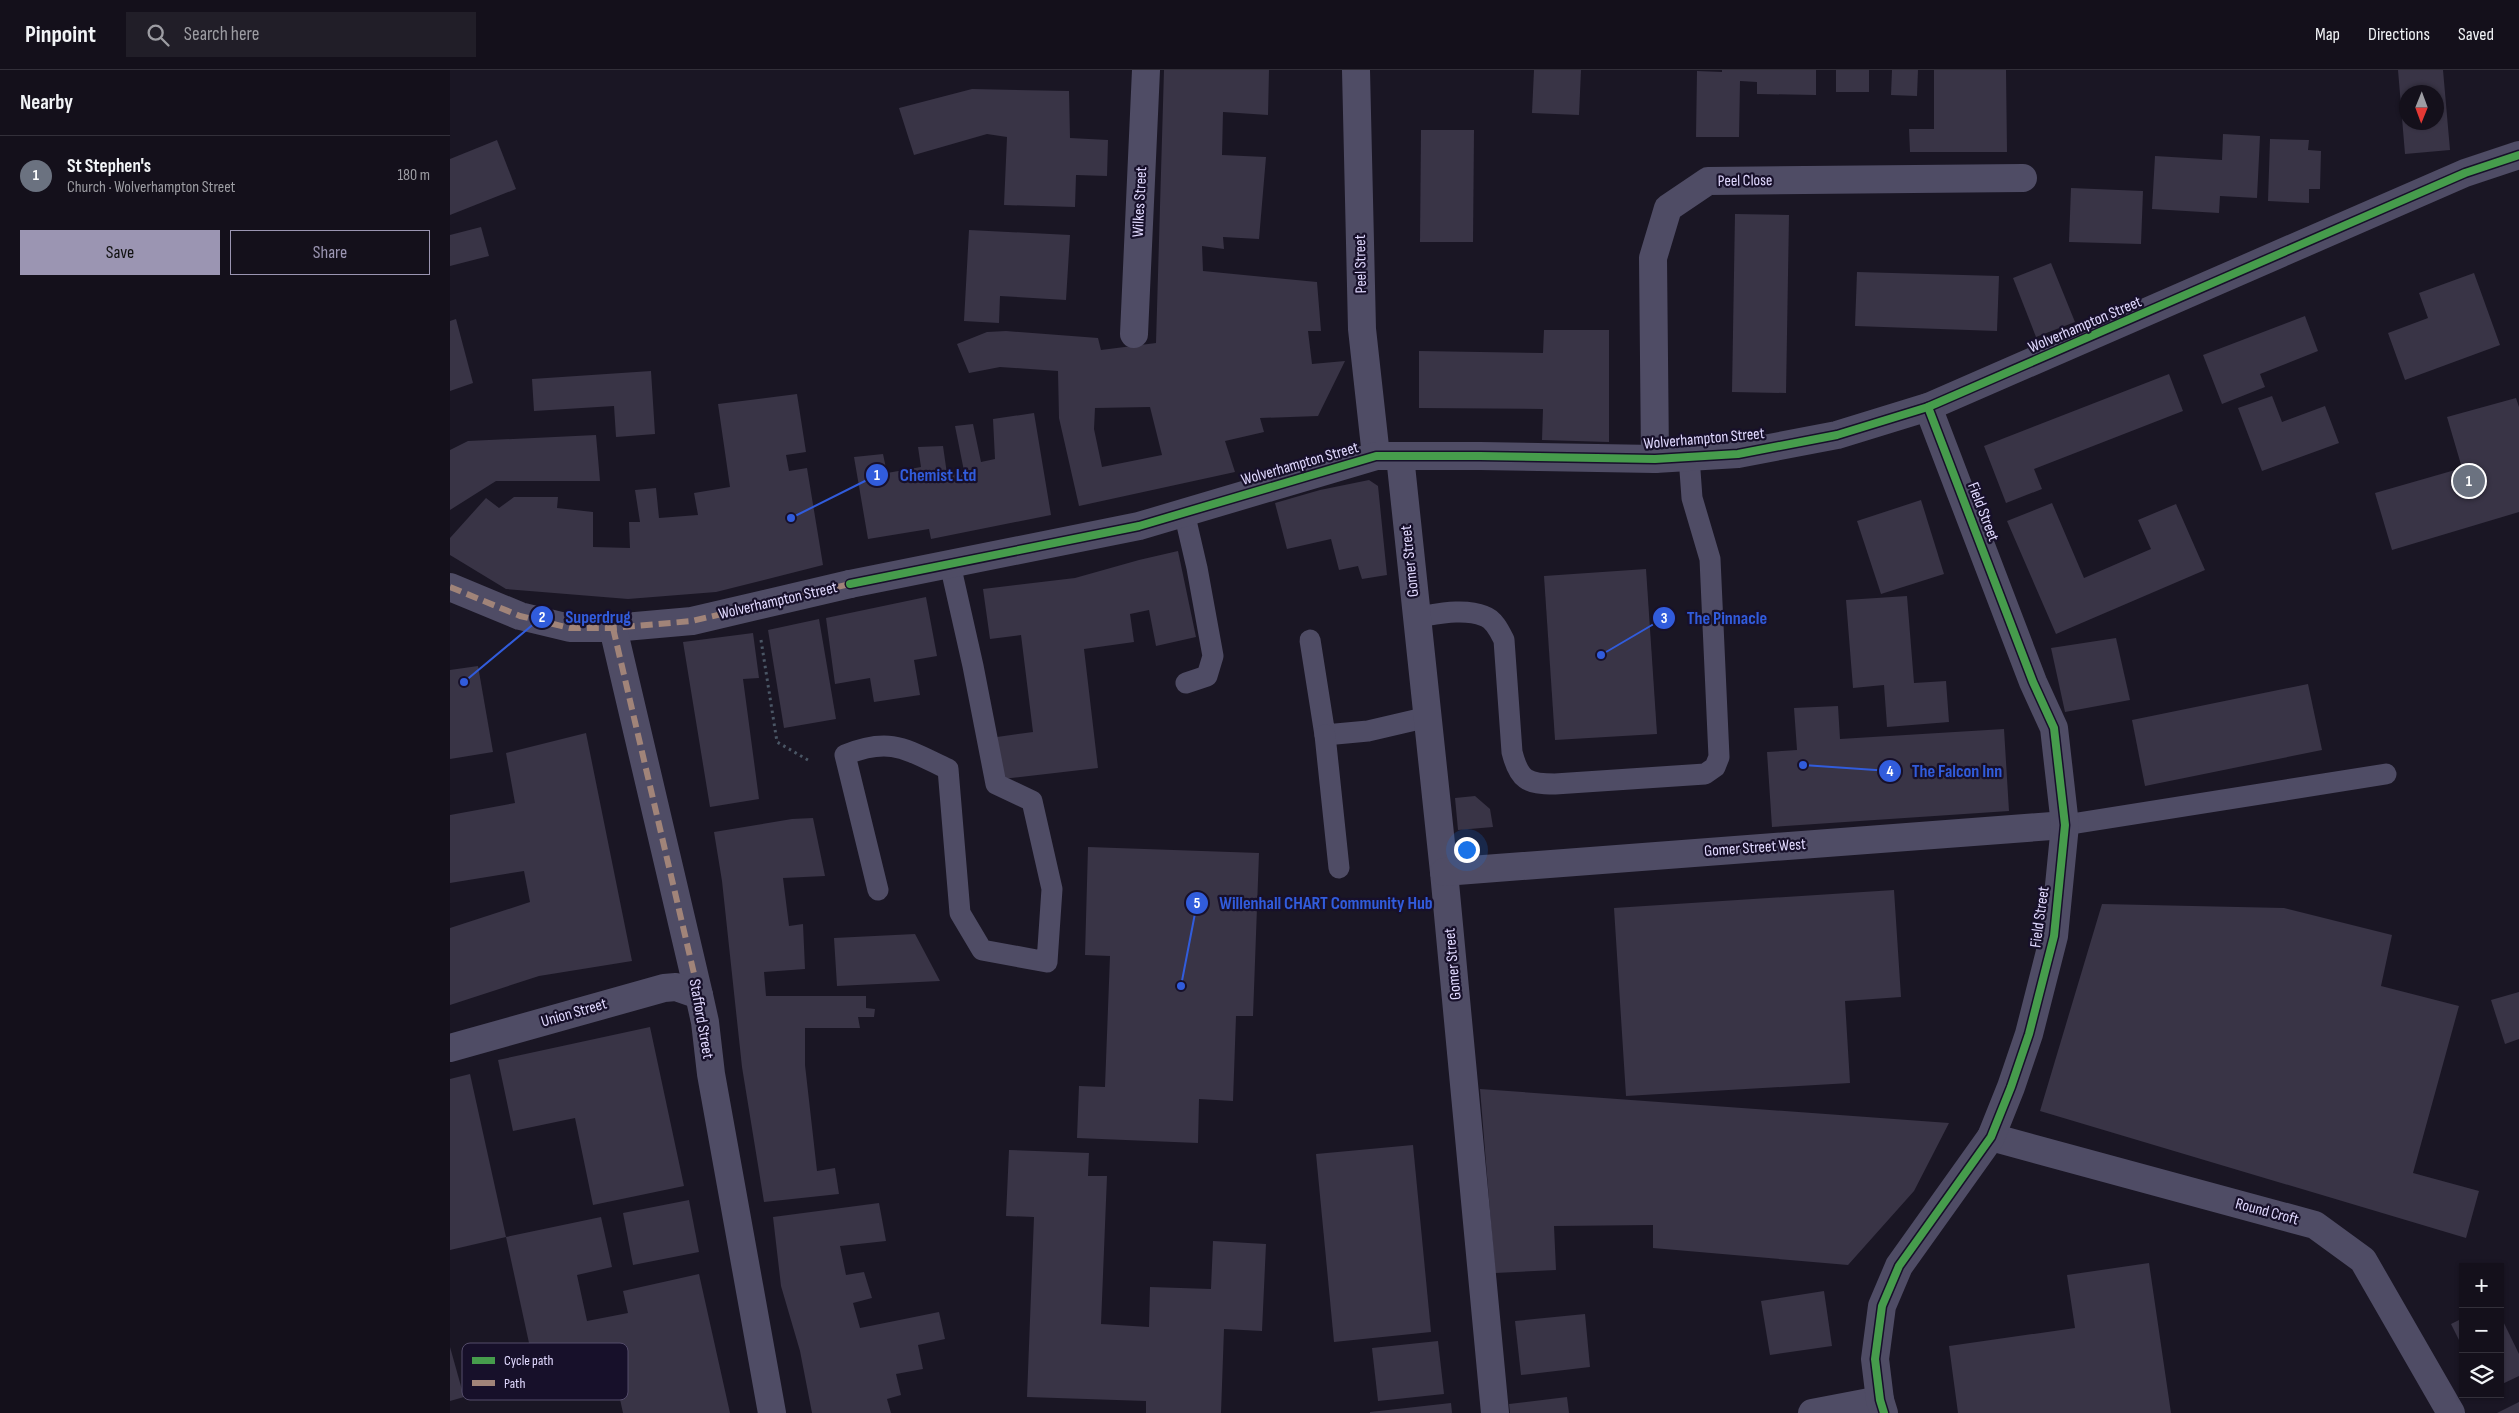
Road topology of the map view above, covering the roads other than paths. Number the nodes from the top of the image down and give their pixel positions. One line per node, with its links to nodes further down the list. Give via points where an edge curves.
1 (1146, 70): 5 (street, Wilkes Street)
2 (1356, 70): 7 (street, Peel Street, via 1362,329)
3 (2519, 155): 6 (street, Wolverhampton Street, via 2465,173)
4 (2023, 178): 9 (street, Peel Close, via 1708,181 1668,208 1653,258)
5 (1134, 334)
6 (1928, 407): 8 (street, Wolverhampton Street, via 1837,435 1738,454); 20 (street, Field Street, via 2054,728)
7 (1388, 456): 9 (street, Wolverhampton Street); 10 (street, Wolverhampton Street); 13 (street, Gomer Street)
8 (1689, 457): 9 (street, Wolverhampton Street); 13 (lane, via 1692,498 1710,569 1719,757 1715,767 1705,774 1555,784 1527,781 1516,769 1512,752 1504,640 1497,626 1486,616 1452,612)
9 (1655, 459)
10 (1184, 512): 11 (street, Wolverhampton Street, via 1139,526); 16 (lane, via 1213,656 1207,676)
11 (950, 564): 14 (street, Wolverhampton Street, via 692,621); 23 (lane, via 996,784 1032,801 1052,890 1047,962 982,950 960,912 948,769 899,746 866,746 845,755)
12 (450, 587): 14 (street, Wolverhampton Street, via 520,616 570,628)
13 (1417, 617): 17 (street, Gomer Street)
14 (613, 628): 24 (street, Stafford Street)
15 (1310, 640): 18 (lane)
16 (1186, 682)
17 (1428, 717): 18 (lane, via 1368,731); 22 (street, Gomer Street)
18 (1325, 735): 21 (lane)
19 (2386, 774): 20 (lane)
20 (2065, 825): 22 (street, Gomer Street West); 26 (street, Field Street, via 2054,936 2028,1034)
21 (1339, 868)
22 (1444, 872): 29 (street, Gomer Street)
23 (878, 890)
24 (699, 995): 25 (street, Union Street, via 676,987 664,988); 28 (street, Stafford Street)
25 (450, 1048)
26 (1991, 1137): 27 (street, Field Street, via 1899,1266 1882,1306 1875,1359); 31 (street, Round Croft, via 2315,1225 2363,1260)
27 (1882, 1406): 30 (street)
28 (772, 1413)
29 (1495, 1413)
30 (1812, 1413)
31 (2451, 1413)

